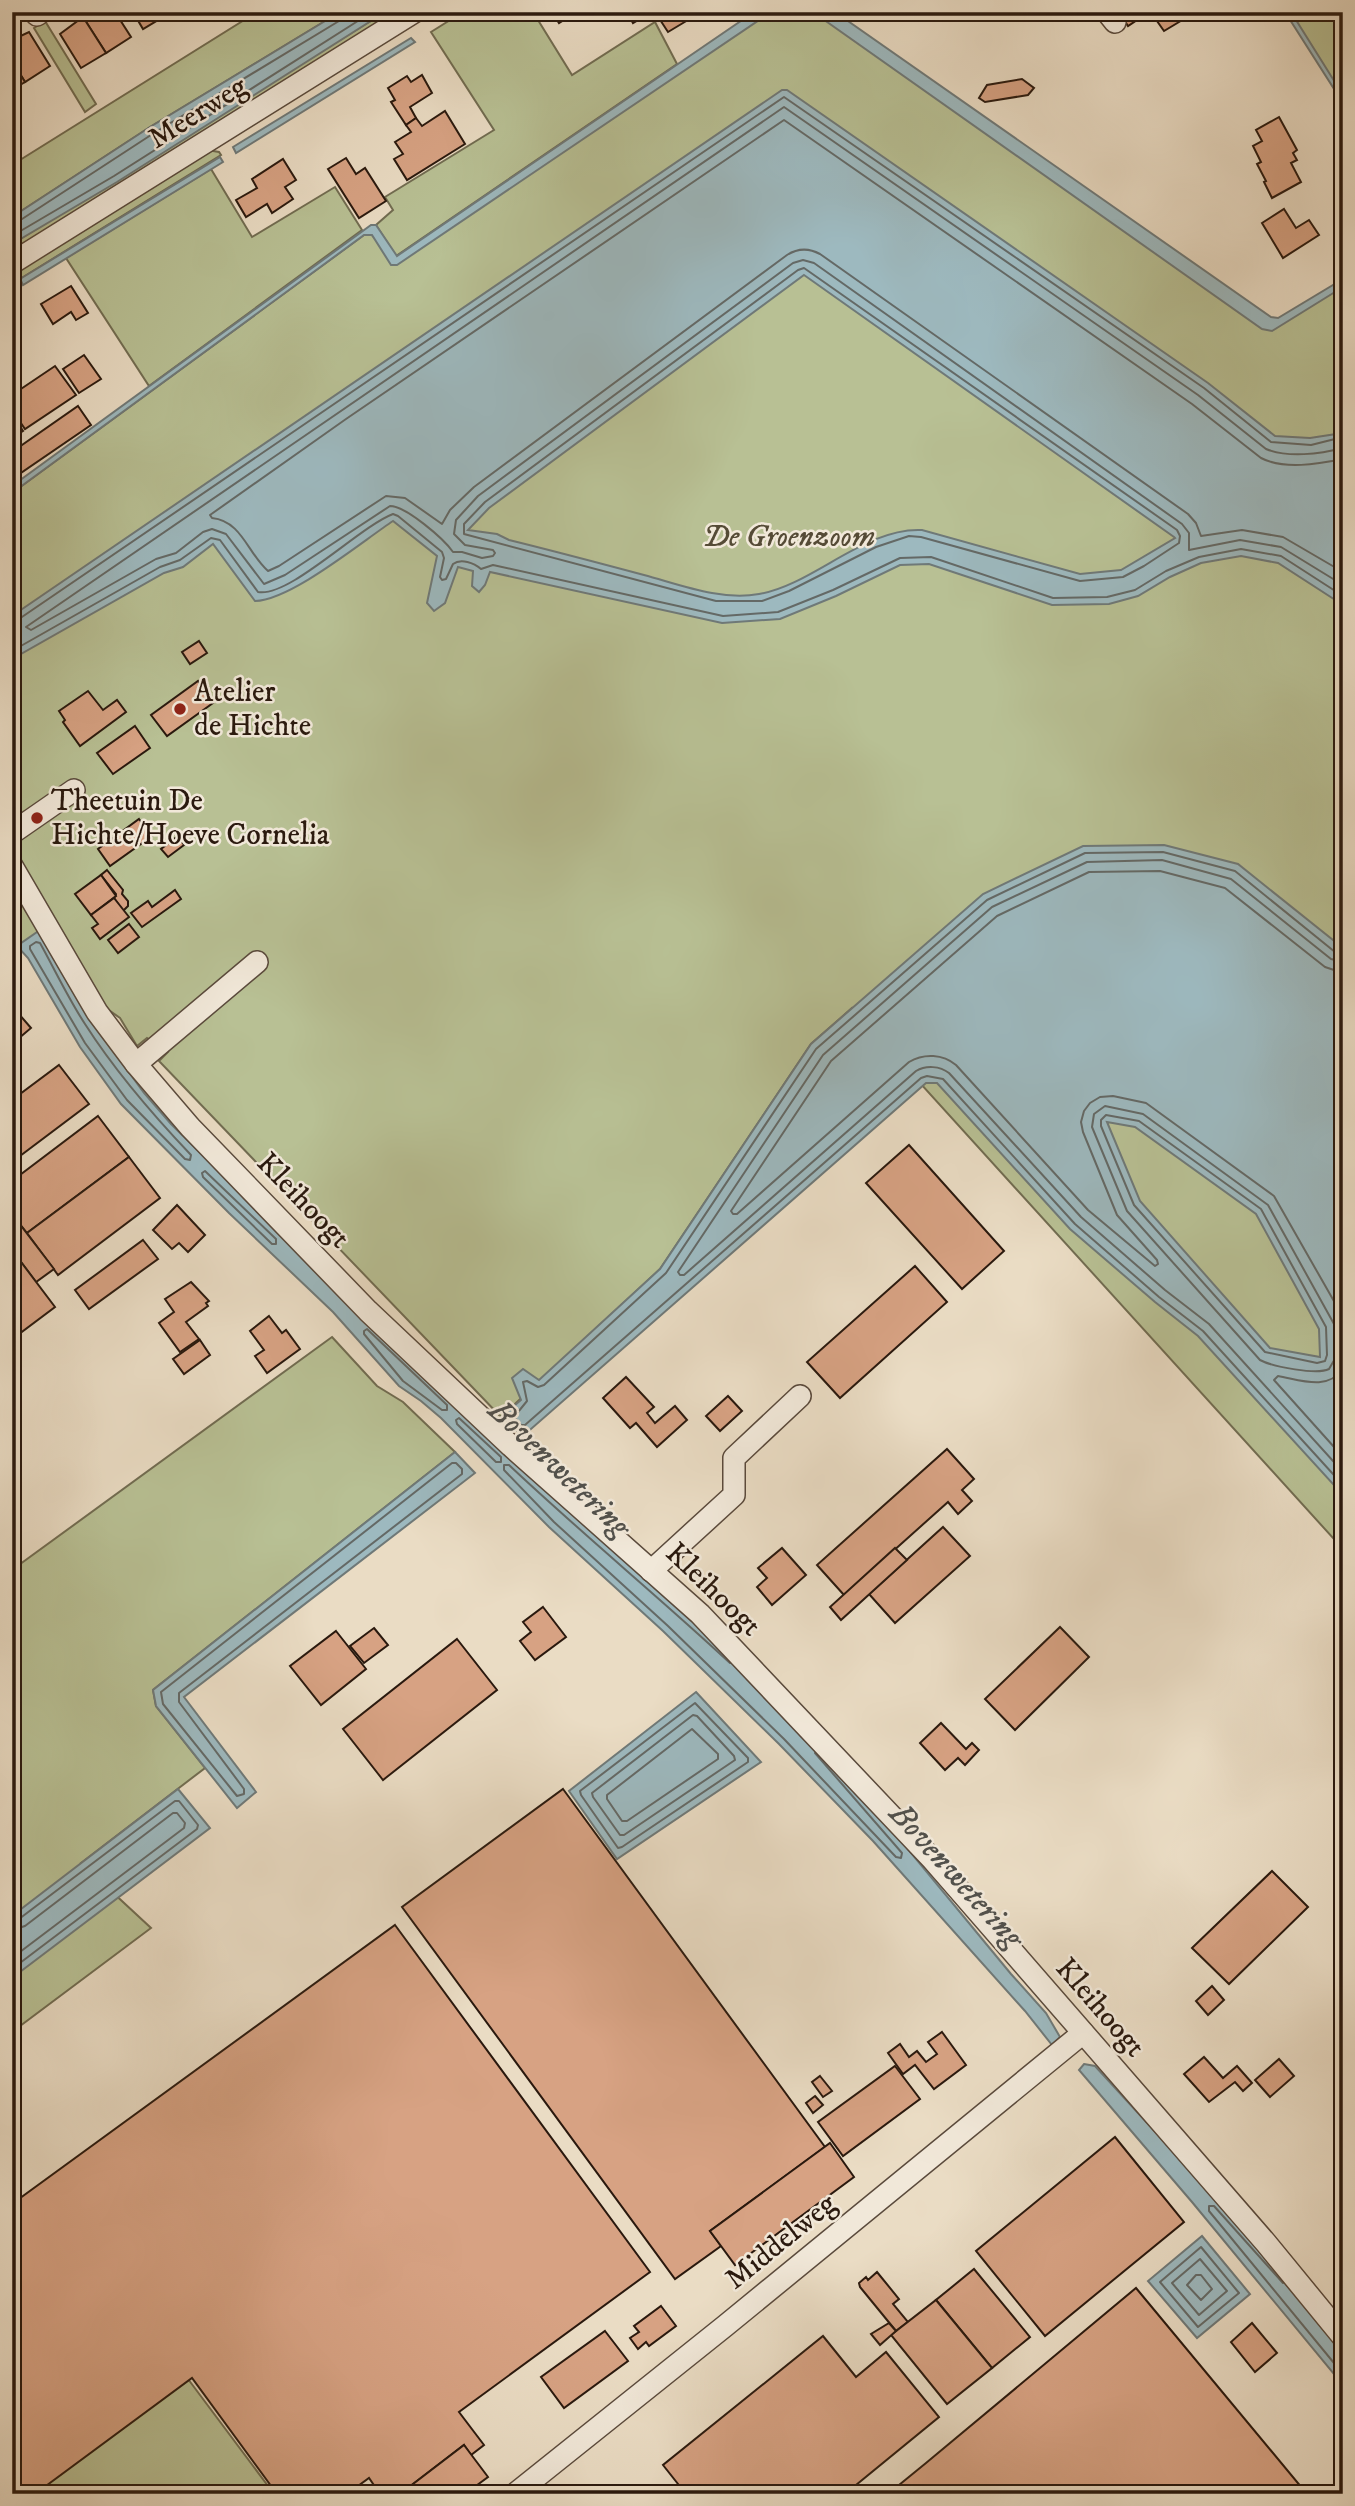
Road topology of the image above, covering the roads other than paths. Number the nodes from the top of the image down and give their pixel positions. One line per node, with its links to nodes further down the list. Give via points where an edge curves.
1 (34, 12): 2 (street)
2 (41, 12)
3 (414, 12): 4 (street, Meerweg)
4 (12, 263)
5 (75, 790): 6 (street)
6 (12, 833)
7 (12, 866): 9 (street, Kleihoogt, via 97,1012)
8 (257, 962): 9 (street)
9 (136, 1064): 11 (street, Kleihoogt, via 190,1127 368,1311)
10 (800, 1396): 11 (street, via 734,1458 734,1495)
11 (651, 1571): 12 (street, Kleihoogt, via 700,1614 933,1860)
12 (1083, 2033): 13 (street, Kleihoogt); 14 (street, Middelweg)
13 (1343, 2337)
14 (515, 2494)

